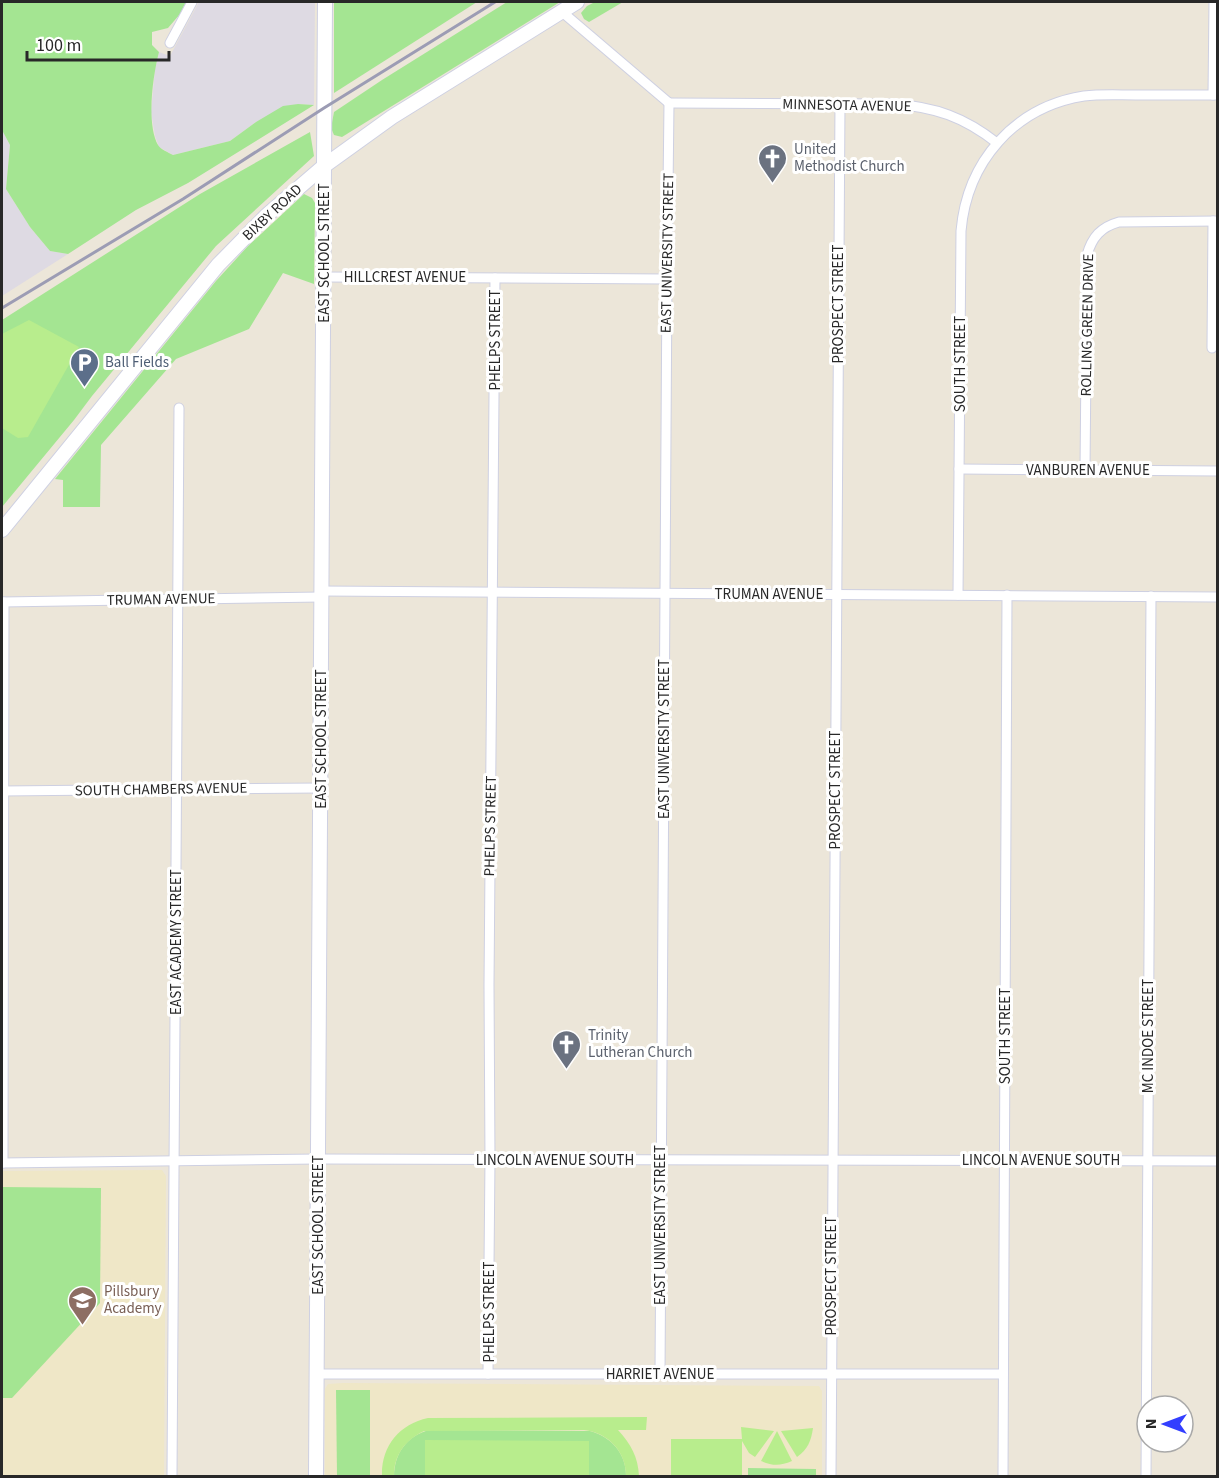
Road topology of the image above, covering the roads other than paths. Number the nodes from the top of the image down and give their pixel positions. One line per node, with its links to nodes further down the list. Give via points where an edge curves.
1 (192, 2): 6 (street)
2 (325, 2): 11 (street, EAST SCHOOL STREET)
3 (577, 2): 5 (street, BIXBY ROAD)
4 (1214, 2): 7 (street)
5 (561, 11): 8 (street); 11 (street, BIXBY ROAD, via 392,117)
6 (170, 44)
7 (1215, 95): 10 (street, via 1105,95 1066,100 1018,123)
8 (669, 103): 9 (street, MINNESOTA AVENUE); 15 (street, EAST UNIVERSITY STREET)
9 (840, 104): 10 (street, MINNESOTA AVENUE, via 894,104 936,110 971,124); 25 (street, PROSPECT STREET)
10 (997, 143): 18 (street, SOUTH STREET, via 973,179 962,216)
11 (324, 166): 13 (street, EAST SCHOOL STREET); 21 (street, BIXBY ROAD, via 231,250)
12 (1215, 221): 16 (street); 19 (street, ROLLING GREEN DRIVE, via 1119,222 1101,230 1089,246)
13 (324, 277): 14 (street, HILLCREST AVENUE); 24 (street, EAST SCHOOL STREET)
14 (495, 278): 15 (street, HILLCREST AVENUE); 22 (street, PHELPS STREET)
15 (667, 279): 23 (street, EAST UNIVERSITY STREET)
16 (1212, 348)
17 (179, 408): 30 (street, EAST ACADEMY STREET)
18 (959, 469): 19 (street, VANBUREN AVENUE); 26 (street, SOUTH STREET)
19 (1085, 470): 20 (street, VANBUREN AVENUE)
20 (1218, 471)
21 (2, 530)
22 (493, 592): 23 (street, TRUMAN AVENUE); 24 (street, TRUMAN AVENUE); 36 (street, PHELPS STREET)
23 (664, 593): 25 (street, TRUMAN AVENUE); 37 (street, EAST UNIVERSITY STREET)
24 (321, 594): 30 (street, TRUMAN AVENUE); 32 (street, EAST SCHOOL STREET)
25 (836, 594): 26 (street, TRUMAN AVENUE); 38 (street, PROSPECT STREET)
26 (958, 595): 27 (street, TRUMAN AVENUE)
27 (1007, 596): 28 (street, TRUMAN AVENUE); 39 (street, SOUTH STREET)
28 (1150, 596): 29 (street, TRUMAN AVENUE); 41 (street, MC INDOE STREET)
29 (1218, 597)
30 (178, 598): 31 (street, TRUMAN AVENUE); 33 (street, EAST ACADEMY STREET)
31 (3, 602): 34 (street)
32 (320, 788): 33 (street, SOUTH CHAMBERS AVENUE); 35 (street, EAST SCHOOL STREET)
33 (177, 789): 34 (street, SOUTH CHAMBERS AVENUE); 40 (street, EAST ACADEMY STREET)
34 (3, 791): 43 (street)
35 (318, 1160): 36 (street, LINCOLN AVENUE SOUTH); 40 (street, LINCOLN AVENUE SOUTH); 44 (street, EAST SCHOOL STREET)
36 (490, 1160): 37 (street, LINCOLN AVENUE SOUTH); 45 (street, PHELPS STREET)
37 (661, 1160): 38 (street, LINCOLN AVENUE SOUTH); 46 (street, EAST UNIVERSITY STREET)
38 (832, 1160): 39 (street, LINCOLN AVENUE SOUTH); 47 (street, PROSPECT STREET)
39 (1004, 1160): 41 (street, LINCOLN AVENUE SOUTH); 48 (street, SOUTH STREET)
40 (174, 1161): 43 (street, LINCOLN AVENUE SOUTH); 49 (street, EAST ACADEMY STREET)
41 (1147, 1161): 42 (street, LINCOLN AVENUE SOUTH); 53 (street, MC INDOE STREET)
42 (1218, 1161)
43 (2, 1162)
44 (317, 1374): 45 (street, HARRIET AVENUE); 50 (street, EAST SCHOOL STREET)
45 (488, 1374): 46 (street, HARRIET AVENUE)
46 (660, 1374): 47 (street, HARRIET AVENUE)
47 (831, 1374): 48 (street, HARRIET AVENUE); 51 (street, PROSPECT STREET)
48 (1003, 1374): 52 (street, SOUTH STREET)
49 (172, 1476)
50 (316, 1476)
51 (831, 1476)
52 (1003, 1476)
53 (1146, 1476)

